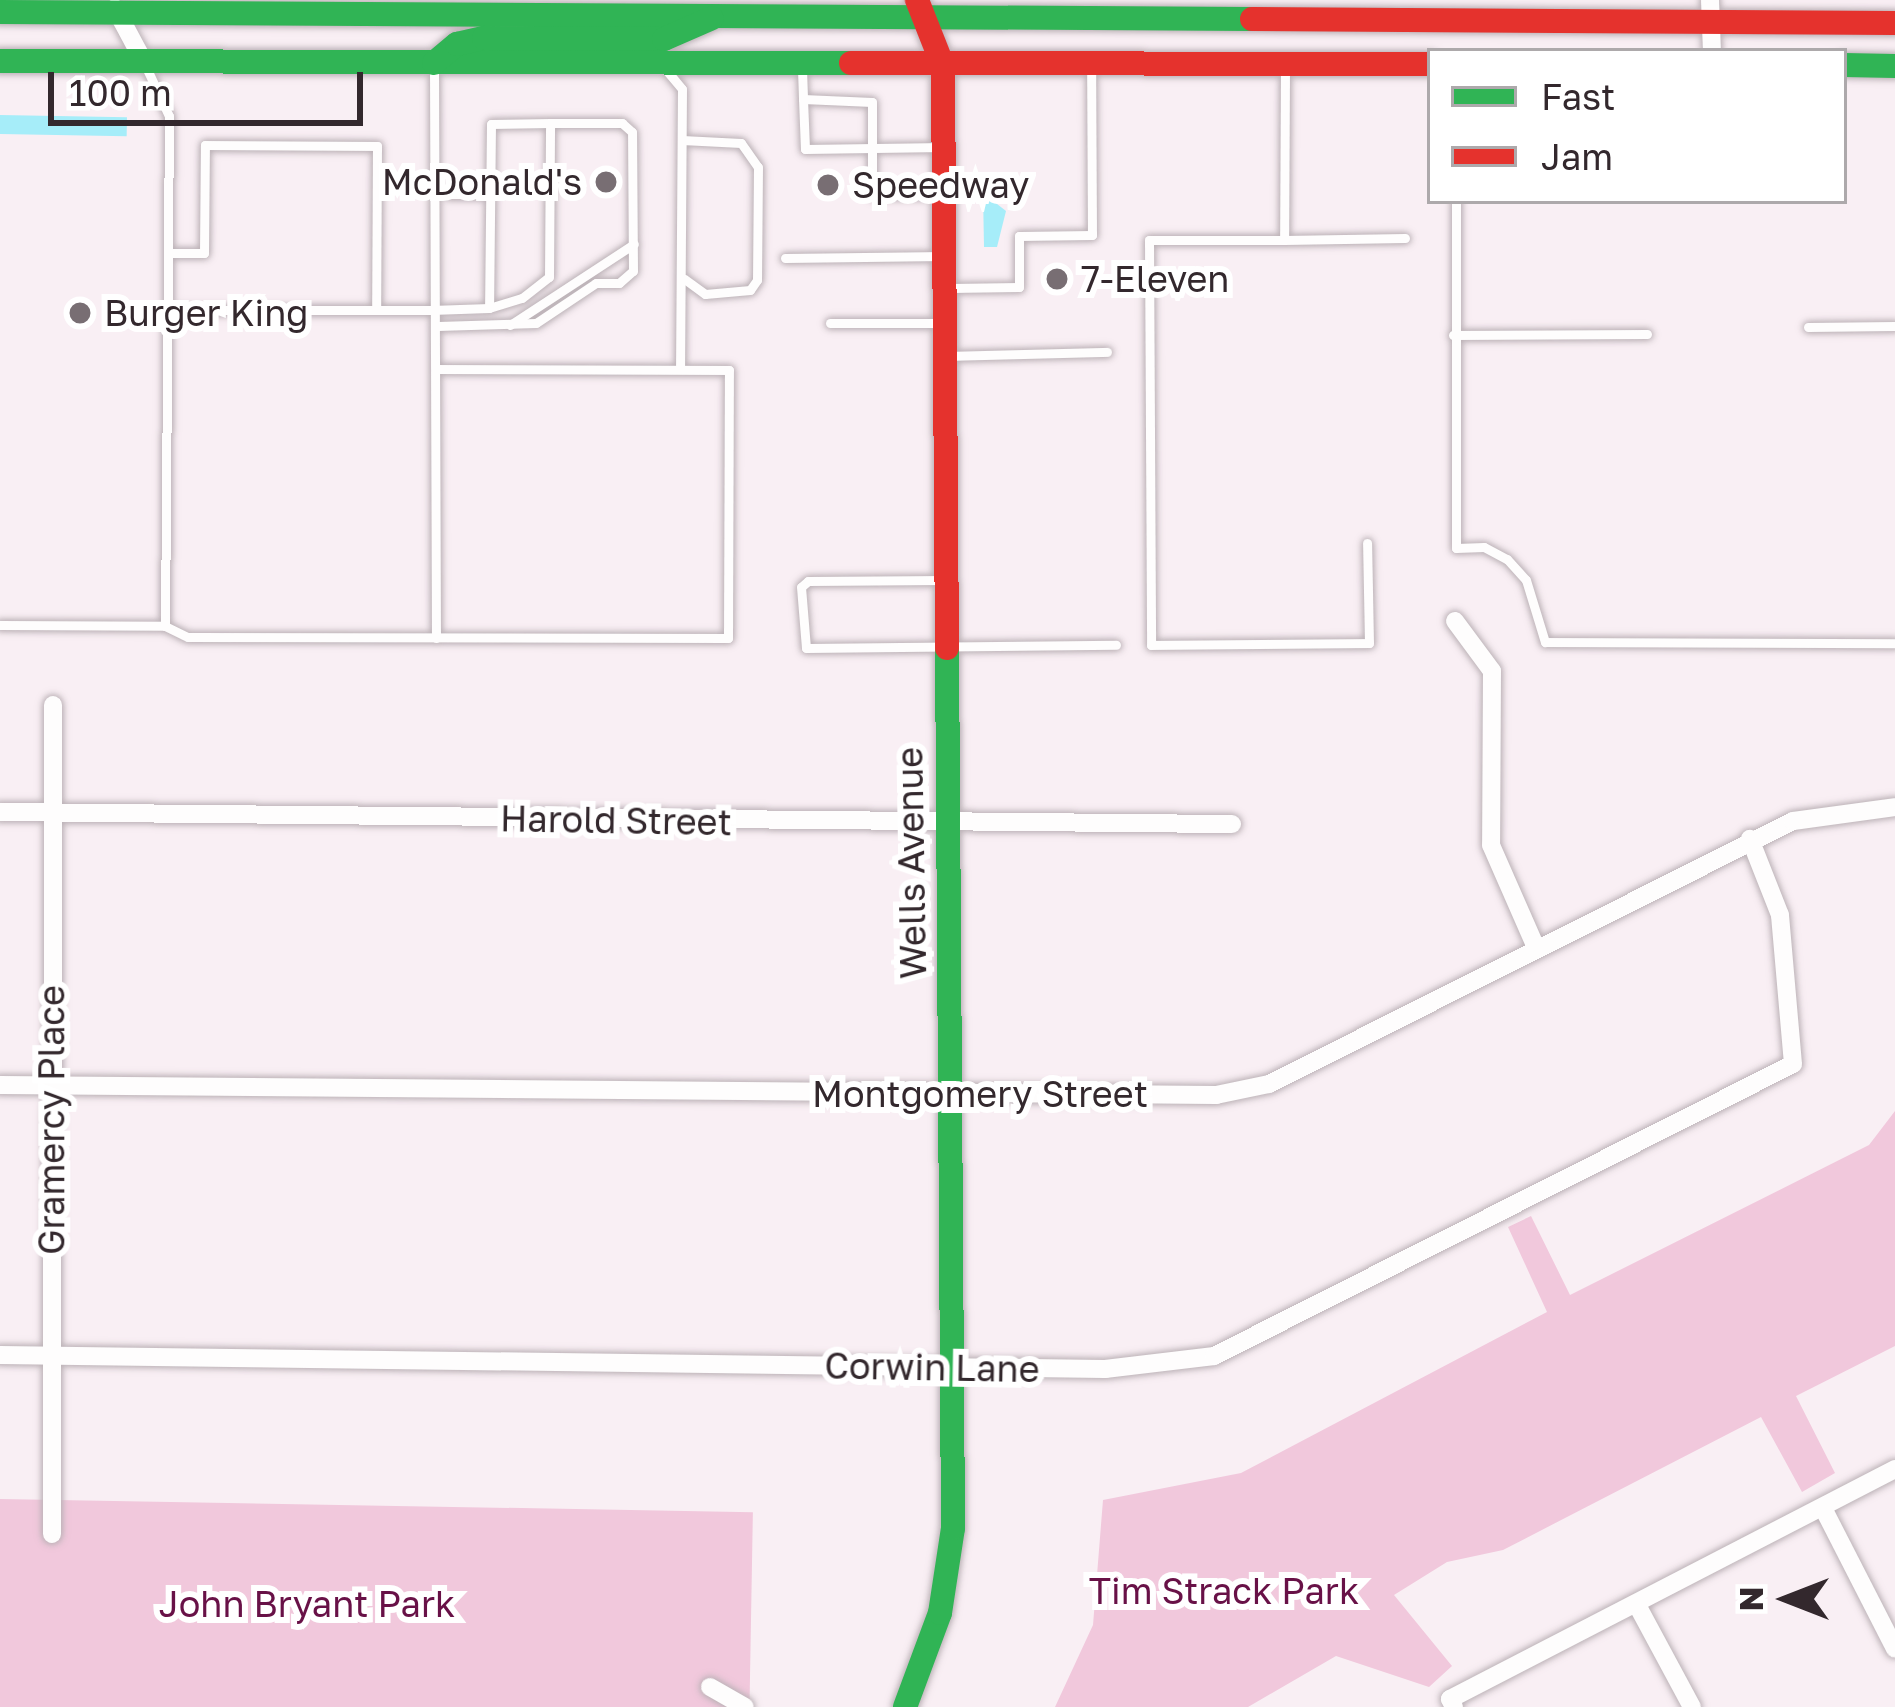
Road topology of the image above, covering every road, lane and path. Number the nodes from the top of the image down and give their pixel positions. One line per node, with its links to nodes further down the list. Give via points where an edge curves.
1 (112, 5): 4 (main road); 6 (main road); 12 (street)
2 (792, 7): 3 (main road); 6 (main road)
3 (921, 7): 5 (main road); 21 (main road, Wells Avenue)
4 (12, 8)
5 (1029, 8): 7 (main road)
6 (718, 9): 13 (main road, via 664,39 484,38 457,44)
7 (1222, 9): 8 (main road)
8 (1711, 11): 9 (main road); 10 (street)
9 (1895, 23)
10 (1712, 48)
11 (0, 61): 12 (main road)
12 (144, 62): 13 (main road); 37 (lane, via 169,116)
13 (434, 64): 14 (main road); 30 (lane)
14 (651, 64): 17 (main road); 24 (lane)
15 (1285, 64): 16 (main road); 19 (main road); 35 (lane)
16 (1427, 64)
17 (706, 65): 18 (main road); 24 (lane)
18 (802, 65): 23 (main road); 25 (lane)
19 (1091, 65): 21 (main road); 41 (lane, via 1093,235 1018,236 1019,287)
20 (1847, 65): 22 (main road)
21 (943, 66): 23 (main road); 28 (main road, Wells Avenue)
22 (1895, 66)
23 (854, 83): 25 (lane); 29 (lane, via 872,102)
24 (682, 88): 27 (lane)
25 (803, 99): 29 (lane, via 805,149)
26 (550, 123): 31 (lane, via 491,124); 36 (lane, via 622,123 632,131); 42 (lane, via 549,277 522,298)
27 (682, 140): 40 (lane); 40 (lane, via 724,140 752,151 757,280 739,294 705,294 690,290)
28 (944, 147): 29 (lane); 32 (main road, Wells Avenue)
29 (872, 149): 32 (lane, via 872,194)
30 (433, 185): 31 (lane); 45 (lane)
31 (490, 194): 42 (lane)
32 (944, 194): 38 (main road, Wells Avenue)
33 (1456, 204): 53 (lane)
34 (1405, 238): 35 (lane)
35 (1284, 240): 58 (lane, via 1149,240 1151,645 1369,643)
36 (634, 244): 51 (lane); 51 (lane, via 633,272 619,283 596,284 536,323)
37 (168, 253): 43 (lane); 44 (lane, via 204,253 205,145 377,146)
38 (944, 256): 39 (lane); 41 (main road, Wells Avenue)
39 (785, 258)
40 (681, 274): 57 (lane)
41 (944, 287): 47 (main road, Wells Avenue)
42 (489, 308): 45 (lane)
43 (168, 310): 44 (lane); 62 (lane)
44 (376, 310): 45 (lane)
45 (431, 310): 48 (lane)
46 (830, 323): 47 (lane)
47 (944, 323): 55 (main road, Wells Avenue)
48 (438, 326): 51 (lane); 56 (lane)
49 (1895, 326): 50 (lane)
50 (1808, 327)
51 (506, 328)
52 (1647, 334): 53 (lane)
53 (1453, 335): 64 (lane, via 1456,548 1484,547 1508,559 1526,580 1545,643)
54 (1107, 352): 55 (lane)
55 (944, 356): 59 (main road, Wells Avenue)
56 (438, 369): 57 (lane); 63 (lane)
57 (680, 369): 63 (lane, via 729,370 728,638)
58 (1367, 543)
59 (945, 580): 66 (main road, Wells Avenue); 66 (lane, via 801,587 806,648)
60 (1455, 621): 74 (street, via 1492,671 1491,844)
61 (0, 625): 62 (lane)
62 (165, 626): 63 (lane, via 188,637)
63 (436, 638)
64 (1895, 644)
65 (1116, 645): 66 (lane)
66 (946, 648): 71 (main road, Wells Avenue)
67 (53, 705): 70 (street, Gramercy Place)
68 (1895, 807): 73 (street, Montgomery Street, via 1850,808)
69 (0, 812): 70 (street, Harold Street)
70 (51, 812): 71 (street, Harold Street); 76 (street, Gramercy Place)
71 (946, 824): 72 (street, Harold Street); 77 (main road, Wells Avenue)
72 (1232, 824)
73 (1750, 839): 74 (street, Montgomery Street); 80 (street, Corwin Lane, via 1780,915 1793,1064 1214,1356 1105,1369)
74 (1535, 945): 77 (street, Montgomery Street, via 1269,1084 1216,1095)
75 (0, 1085): 76 (street, Montgomery Street)
76 (52, 1086): 77 (street, Montgomery Street); 79 (street, Gramercy Place)
77 (950, 1094): 80 (main road, Wells Avenue)
78 (0, 1355): 79 (street, Corwin Lane)
79 (52, 1356): 80 (street, Corwin Lane); 83 (street, Gramercy Place)
80 (953, 1367): 89 (main road, Wells Avenue, via 953,1528 940,1612)
81 (1895, 1469): 82 (street)
82 (1823, 1508): 84 (street); 85 (street)
83 (52, 1534)
84 (1637, 1605): 87 (street); 90 (street)
85 (1895, 1649)
86 (710, 1687): 88 (street)
87 (1452, 1703)
88 (746, 1707)
89 (905, 1707)
90 (1692, 1707)

